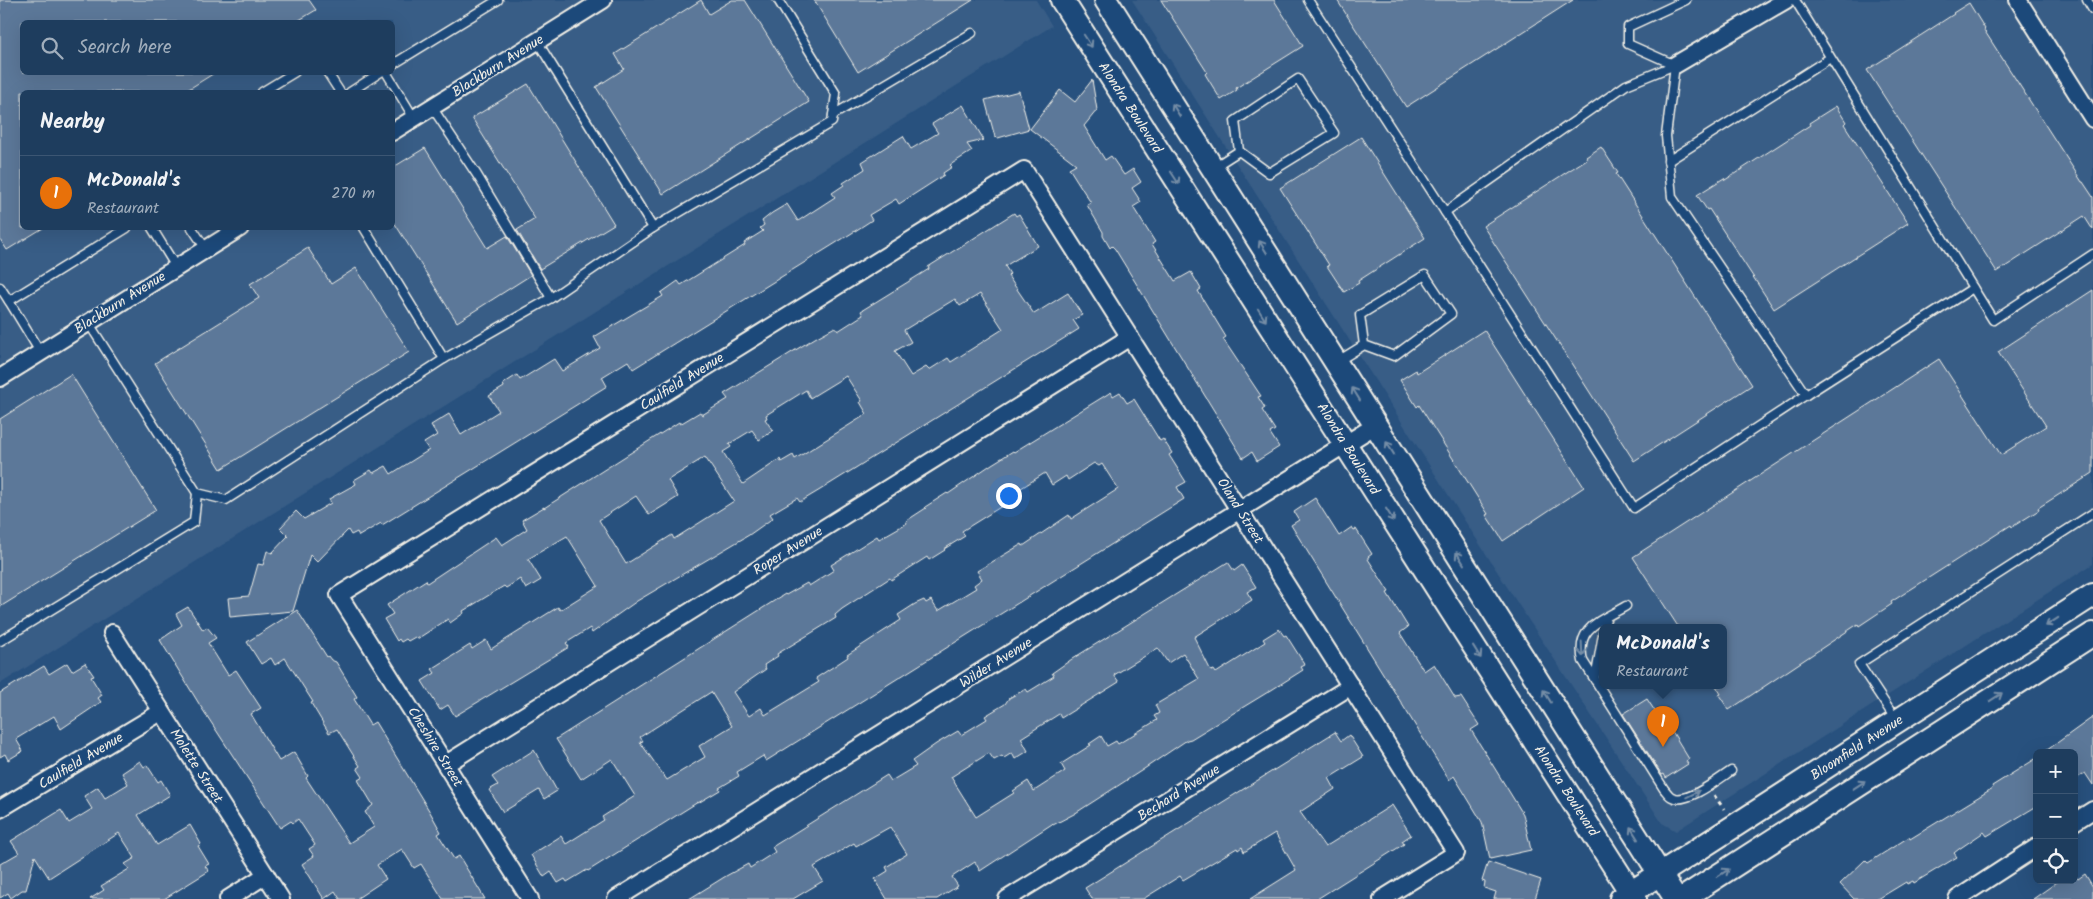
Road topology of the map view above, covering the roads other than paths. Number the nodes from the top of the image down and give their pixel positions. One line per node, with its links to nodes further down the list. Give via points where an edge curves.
1 (498, 0): 16 (lane)
2 (603, 0): 14 (street, Blackburn Avenue)
3 (778, 0): 26 (lane, via 836,94)
4 (1062, 0): 57 (main road, Alondra Boulevard, one-way to 57)
5 (1106, 0): 32 (main road, one-way to 5)
6 (1308, 0): 34 (lane)
7 (1686, 0): 17 (lane, via 1628,27 1628,44)
8 (1786, 0): 17 (street)
9 (1795, 0): 15 (lane)
10 (2018, 0): 27 (street)
11 (2087, 0): 12 (lane)
12 (2093, 10)
13 (972, 33): 26 (lane)
14 (537, 41): 25 (street, Blackburn Avenue); 35 (lane)
15 (1830, 58): 31 (lane); 45 (lane)
16 (395, 64)
17 (1675, 66): 31 (lane, via 1666,136); 34 (lane, via 1626,85)
18 (289, 75): 22 (lane)
19 (329, 75): 23 (lane)
20 (376, 75): 24 (lane)
21 (388, 75): 28 (lane)
22 (265, 90)
23 (339, 90)
24 (353, 90)
25 (432, 107): 28 (street, Blackburn Avenue); 46 (lane)
26 (833, 115): 35 (lane, via 832,122)
27 (2092, 116)
28 (414, 118): 29 (street, Blackburn Avenue)
29 (395, 130)
30 (1238, 151): 30 (lane, via 1269,173 1334,133 1298,78 1235,121); 32 (lane)
31 (1668, 162): 55 (lane, via 1672,197)
32 (1212, 168): 53 (main road, one-way to 32)
33 (1024, 170): 49 (street, Oland Street); 61 (street, Caulfield Avenue)
34 (1445, 212): 55 (lane, via 1634,508)
35 (653, 228): 46 (lane)
36 (124, 230): 47 (lane)
37 (153, 230): 43 (lane)
38 (193, 230): 41 (lane)
39 (237, 230): 41 (street, Blackburn Avenue)
40 (365, 230): 52 (lane)
41 (206, 249): 43 (street, Blackburn Avenue)
42 (2093, 254): 45 (lane, via 1993,320)
43 (176, 267): 48 (street, Blackburn Avenue)
44 (0, 288): 47 (lane)
45 (1973, 288): 55 (lane)
46 (551, 298): 52 (lane)
47 (9, 301): 51 (lane)
48 (88, 322): 51 (street, Blackburn Avenue); 58 (lane)
49 (1130, 337): 59 (street, Oland Street); 76 (street, Roper Avenue)
50 (1364, 345): 50 (lane, via 1394,356 1451,314 1425,275 1360,316); 53 (lane)
51 (40, 352): 54 (street, Blackburn Avenue)
52 (444, 359): 58 (lane, via 226,500)
53 (1336, 362): 56 (main road, one-way to 53)
54 (0, 377)
55 (1806, 395)
56 (1376, 425): 57 (street, Wilder Avenue); 82 (main road, one-way to 56)
57 (1345, 444): 59 (street, Wilder Avenue); 84 (main road, Alondra Boulevard, one-way to 84)
58 (197, 493): 68 (lane, via 194,522)
59 (1240, 511): 71 (street, Oland Street); 88 (street, Wilder Avenue)
60 (2093, 514): 75 (lane, via 1859,664)
61 (340, 595): 76 (street, Cheshire Street)
62 (2093, 596): 75 (main road, Bloomfield Avenue, one-way to 75)
63 (1626, 606): 64 (lane)
64 (1606, 618): 65 (lane); 70 (lane, one-way to 70, via 1582,636 1583,661)
65 (1605, 624)
66 (112, 633): 74 (street, Molette Street)
67 (2093, 634): 92 (main road, one-way to 67)
68 (0, 642)
69 (1599, 657): 70 (lane)
70 (1595, 680): 72 (lane, one-way to 72)
71 (1351, 686): 89 (street, Bechard Avenue); 90 (street, Oland Street, via 1456,853)
72 (1599, 686)
73 (1601, 689): 77 (lane, one-way to 77, via 1672,797 1683,799 1697,793)
74 (161, 712): 78 (street, Caulfield Avenue); 83 (street, Molette Street)
75 (1897, 722): 82 (main road, Bloomfield Avenue)
76 (446, 764): 87 (street, Cheshire Street)
77 (1731, 771)
78 (0, 809)
79 (2092, 814): 80 (street)
80 (2078, 820)
81 (2033, 850): 93 (street)
82 (1660, 874): 84 (main road, Bloomfield Avenue); 91 (main road)
83 (266, 875): 85 (street); 86 (street, Molette Street)
84 (1629, 897)
85 (228, 899)
86 (281, 899)
87 (530, 899)
88 (616, 899)
89 (1007, 899)
90 (1382, 899)
91 (1676, 899)
92 (1682, 899)
93 (1957, 899)

